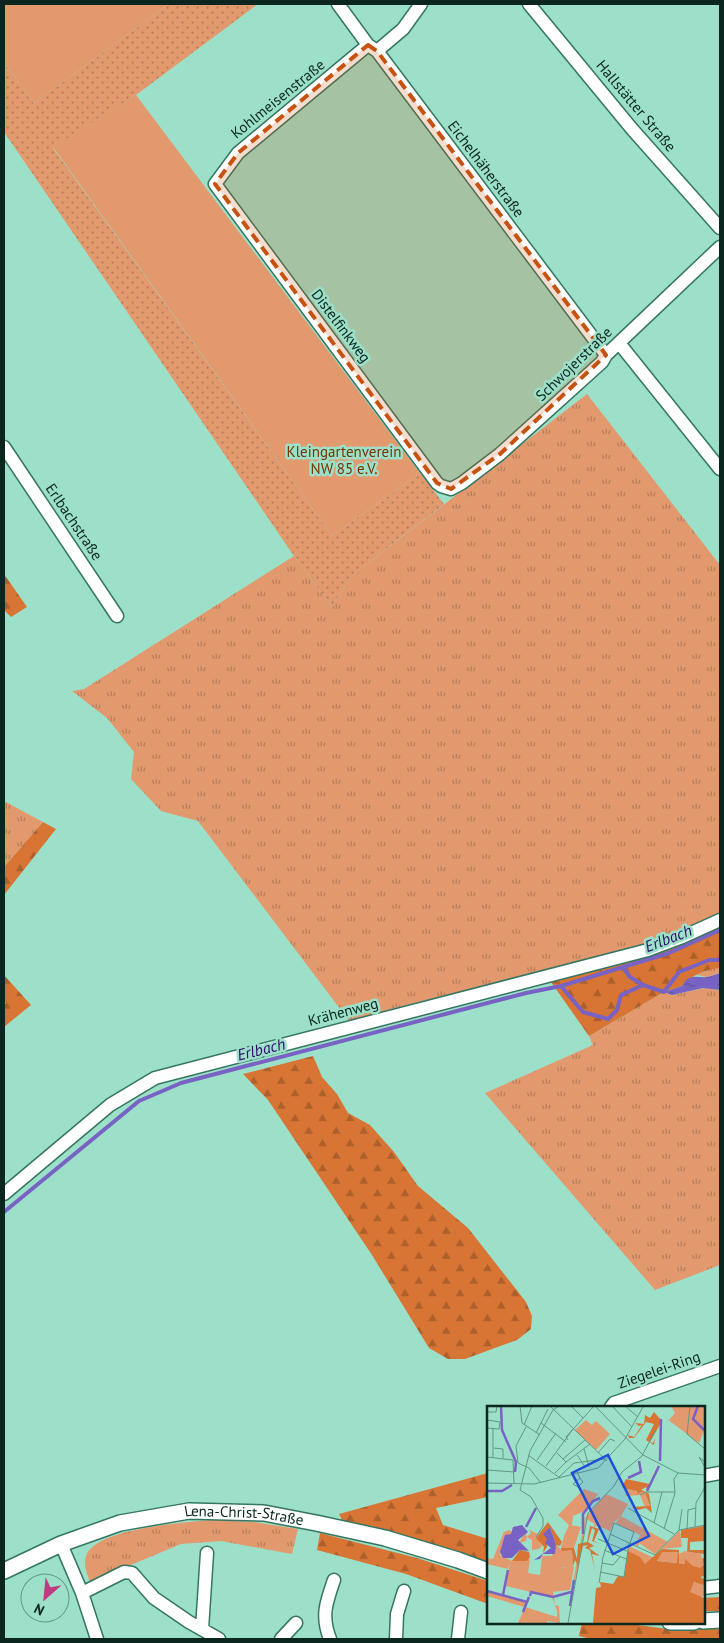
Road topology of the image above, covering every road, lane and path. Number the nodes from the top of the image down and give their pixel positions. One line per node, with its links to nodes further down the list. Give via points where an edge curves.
1 (338, 4): 4 (street, Eichelhäherstraße)
2 (421, 4): 4 (street, Kohlmeisenstraße, via 403,29)
3 (529, 4): 6 (street, Hallstätter Straße, via 632,129)
4 (373, 48): 5 (street, Kohlmeisenstraße, via 238,153); 9 (street, Eichelhäherstraße)
5 (215, 184): 12 (street, Distelfinkweg)
6 (720, 228)
7 (720, 248): 8 (street, Schwojerstraße)
8 (619, 343): 9 (street, Schwojerstraße); 11 (street)
9 (606, 355): 12 (street, Schwojerstraße, via 492,460 451,489)
10 (4, 447): 13 (street, Erlbachstraße)
11 (720, 469)
12 (441, 486)
13 (117, 616)
14 (720, 920): 15 (street, Krähenweg, via 648,950 155,1078 110,1105)
15 (4, 1194)
16 (720, 1366): 17 (street, Ziegelei-Ring, via 643,1391)
17 (611, 1406)
18 (720, 1473): 19 (street)
19 (704, 1476)
20 (61, 1544): 22 (street, Lena-Christ-Straße); 23 (street, Lena-Christ-Straße, via 120,1523 189,1511 264,1513 385,1538); 28 (street)
21 (207, 1554): 33 (street)
22 (4, 1571)
23 (487, 1571)
24 (334, 1580): 37 (street, via 324,1620)
25 (720, 1586): 26 (street)
26 (704, 1588)
27 (404, 1591): 38 (street, via 397,1614)
28 (82, 1593): 33 (street, via 124,1572 132,1573 154,1598); 34 (street)
29 (461, 1612): 39 (street)
30 (720, 1620): 31 (street)
31 (704, 1621)
32 (296, 1623): 36 (street)
33 (202, 1630): 35 (street)
34 (97, 1639)
35 (219, 1639)
36 (281, 1639)
37 (330, 1639)
38 (396, 1639)
39 (458, 1639)

